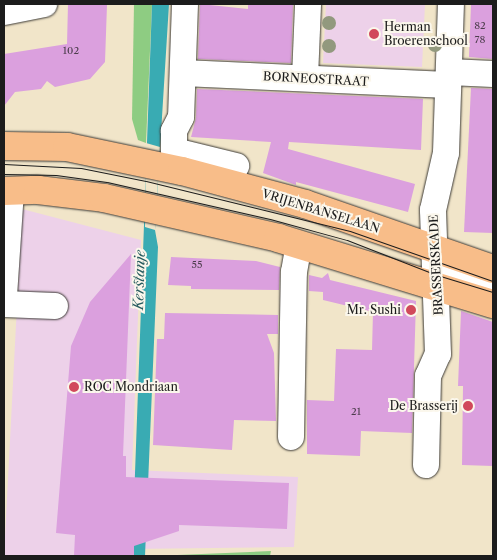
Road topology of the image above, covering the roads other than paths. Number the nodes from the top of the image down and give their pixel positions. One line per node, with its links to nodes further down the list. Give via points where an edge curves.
1 (44, 4): 5 (street)
2 (185, 4): 6 (street)
3 (308, 4): 8 (street)
4 (451, 4): 9 (street, BRASSERSKADE)
5 (4, 12)
6 (183, 73): 8 (street, BORNEOSTRAAT); 11 (street, via 180,117)
7 (493, 74): 9 (street, BORNEOSTRAAT)
8 (305, 77): 9 (street, BORNEOSTRAAT)
9 (449, 79): 15 (street, BRASSERSKADE, via 446,153 433,210)
10 (4, 146): 11 (main road, VRIJENBANSELAAN, via 67,147)
11 (159, 160): 12 (street); 15 (main road, VRIJENBANSELAAN, via 305,204)
12 (236, 166)
13 (7, 191): 14 (main road, VRIJENBANSELAAN, via 83,195); 18 (street)
14 (299, 244): 15 (main road, VRIJENBANSELAAN); 22 (street, via 294,272)
15 (436, 268): 16 (main road, VRIJENBANSELAAN); 17 (street, VRIJENBANSELAAN); 20 (main road, VRIJENBANSELAAN); 23 (street, BRASSERSKADE, via 438,354 428,376)
16 (493, 268)
17 (493, 286)
18 (4, 296)
19 (4, 304): 21 (street)
20 (493, 304)
21 (55, 306)
22 (291, 437)
23 (426, 466)

